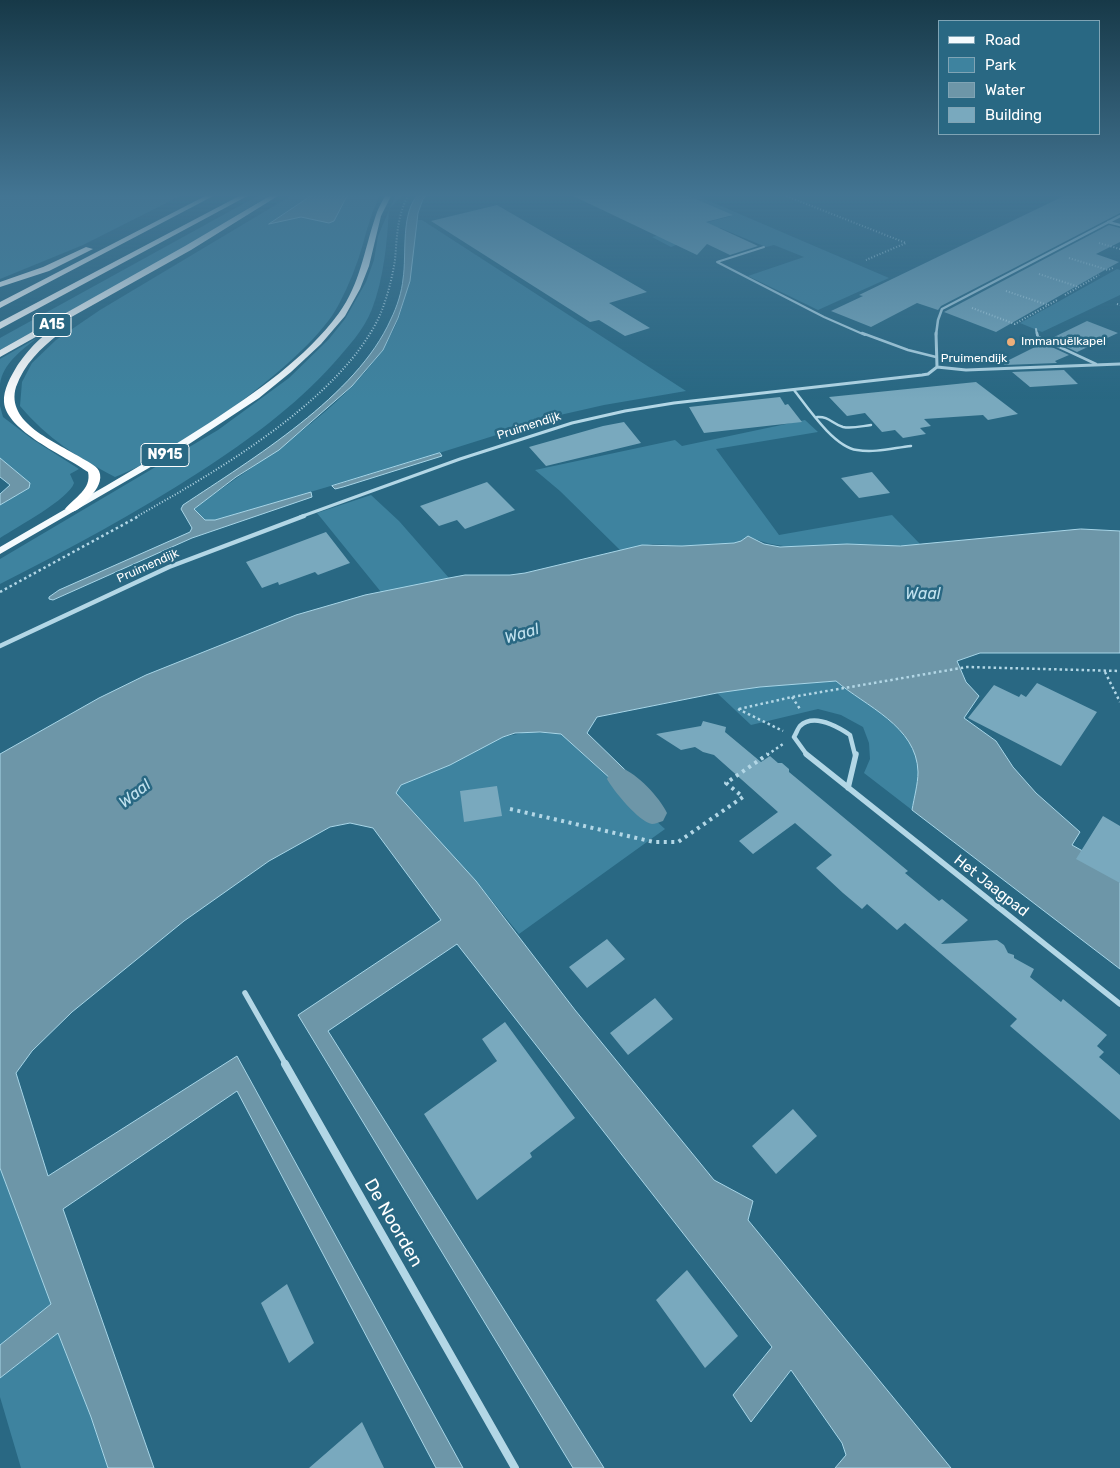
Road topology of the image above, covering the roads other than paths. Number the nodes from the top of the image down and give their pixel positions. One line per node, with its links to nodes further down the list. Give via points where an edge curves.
1 (58, 263): 8 (highway)
2 (82, 263): 10 (highway)
3 (119, 263): 11 (highway, A15)
4 (163, 263): 9 (highway, A15)
5 (367, 263): 22 (main road, N915, via 358,289 342,314 318,342 256,396)
6 (718, 263): 14 (lane, via 819,313 900,348)
7 (1031, 263): 14 (street, via 942,309)
8 (0, 285)
9 (103, 297): 13 (highway, A15); 22 (highway, A15, via 39,345 22,365 11,387 9,404 15,417 32,432 93,471 91,488)
10 (0, 305)
11 (0, 326)
12 (1036, 329): 15 (lane, Pruimendijk, via 1038,337)
13 (0, 354)
14 (936, 357): 17 (street)
15 (1096, 364): 16 (street, Pruimendijk); 17 (street, Pruimendijk, via 966,370)
16 (1120, 364)
17 (937, 367): 18 (street, Pruimendijk, via 928,374)
18 (794, 390): 19 (lane); 24 (street, Pruimendijk, via 625,411 517,440 219,547)
19 (817, 417): 20 (lane, via 828,417 848,428); 21 (lane, via 836,439 850,449)
20 (871, 425)
21 (911, 446)
22 (71, 509): 23 (main road, N915)
23 (0, 551)
24 (0, 646)
25 (848, 788): 25 (street, Het Jaagpad, via 856,753 850,735 822,722 800,726 794,737 809,758); 27 (street, Het Jaagpad)
26 (245, 993): 28 (street, De Noorden)
27 (1120, 1004)
28 (515, 1468)

